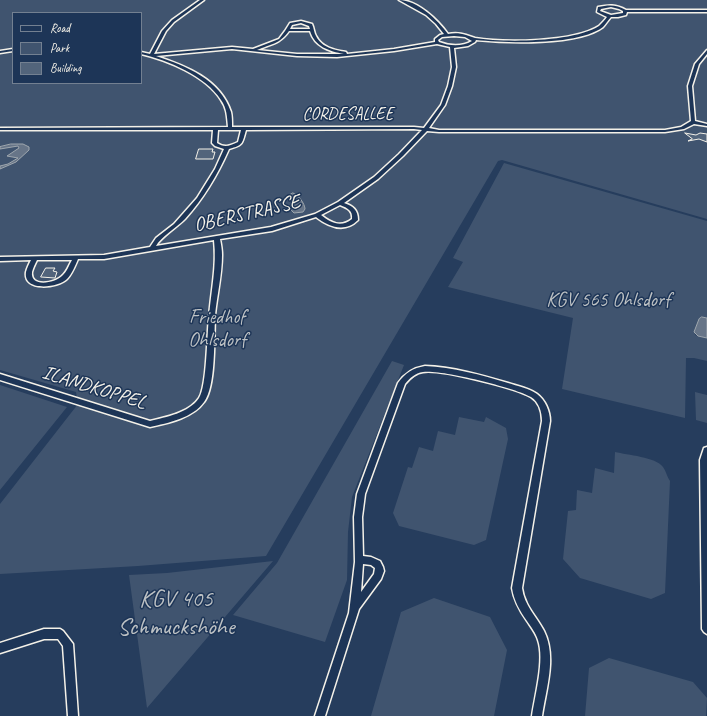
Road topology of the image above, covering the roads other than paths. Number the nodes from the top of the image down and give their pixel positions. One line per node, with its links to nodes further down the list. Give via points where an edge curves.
1 (202, 0): 20 (street, via 173,21 164,31)
2 (401, 0): 10 (street, via 430,15)
3 (611, 0): 4 (street)
4 (611, 6): 5 (street); 7 (street, via 598,9 599,13)
5 (625, 11): 6 (street); 7 (street, via 623,16)
6 (707, 11)
7 (610, 16): 11 (street, via 604,25 596,30 570,38 524,41)
8 (289, 30): 9 (street); 9 (street, via 292,24 302,22 311,24); 15 (street, via 279,42)
9 (312, 30): 19 (street, via 315,39 328,49)
10 (447, 35): 11 (street); 12 (street, via 436,39)
11 (474, 39): 13 (street, via 466,45)
12 (437, 43): 13 (street); 19 (street)
13 (452, 46): 27 (street, OBERSTRASSE, via 454,67 450,86 443,105)
14 (12, 50): 17 (street)
15 (253, 50): 19 (street, via 322,57); 20 (street, via 226,48)
16 (707, 51): 21 (street, via 697,64 690,86)
17 (0, 52)
18 (142, 53): 20 (street)
19 (361, 54)
20 (151, 55): 24 (street, via 186,69 216,89 229,115)
21 (693, 122): 22 (street); 27 (street, CORDESALLEE, via 682,128 665,130)
22 (707, 125)
23 (216, 128): 24 (street, CORDESALLEE); 26 (street, CORDESALLEE); 28 (street, via 214,143)
24 (230, 128): 25 (street, CORDESALLEE)
25 (244, 128): 27 (street, CORDESALLEE); 28 (street, via 240,143)
26 (0, 129)
27 (426, 129): 29 (street, OBERSTRASSE, via 376,178)
28 (227, 148): 32 (street, via 205,189 186,215 155,242)
29 (340, 203): 30 (street, OBERSTRASSE); 30 (street, OBERSTRASSE, via 354,212 355,220 352,223 333,225)
30 (317, 215): 31 (street, OBERSTRASSE, via 280,227)
31 (217, 239): 32 (street, OBERSTRASSE); 36 (street, ILANDKOPPEL, via 219,254 207,389 197,406 166,421 150,424)
32 (153, 249): 33 (street, OBERSTRASSE, via 104,257)
33 (76, 258): 34 (street, OBERSTRASSE); 34 (street, via 64,278 44,285 32,281 30,276 29,272)
34 (35, 259): 35 (street, OBERSTRASSE)
35 (0, 260)
36 (0, 377)
37 (707, 450): 40 (street, via 704,460)
38 (359, 560): 39 (street); 39 (street, via 374,562 378,565 379,571); 44 (street, via 358,517 363,488 401,385 407,376 420,370 437,369 521,389 536,397 544,407 546,418 517,588 520,603 540,634 544,646 545,659)
39 (355, 608): 43 (street, via 351,627)
40 (707, 629)
41 (0, 648): 42 (street, via 44,634 60,634 68,644)
42 (73, 716)
43 (320, 716)
44 (537, 716)

